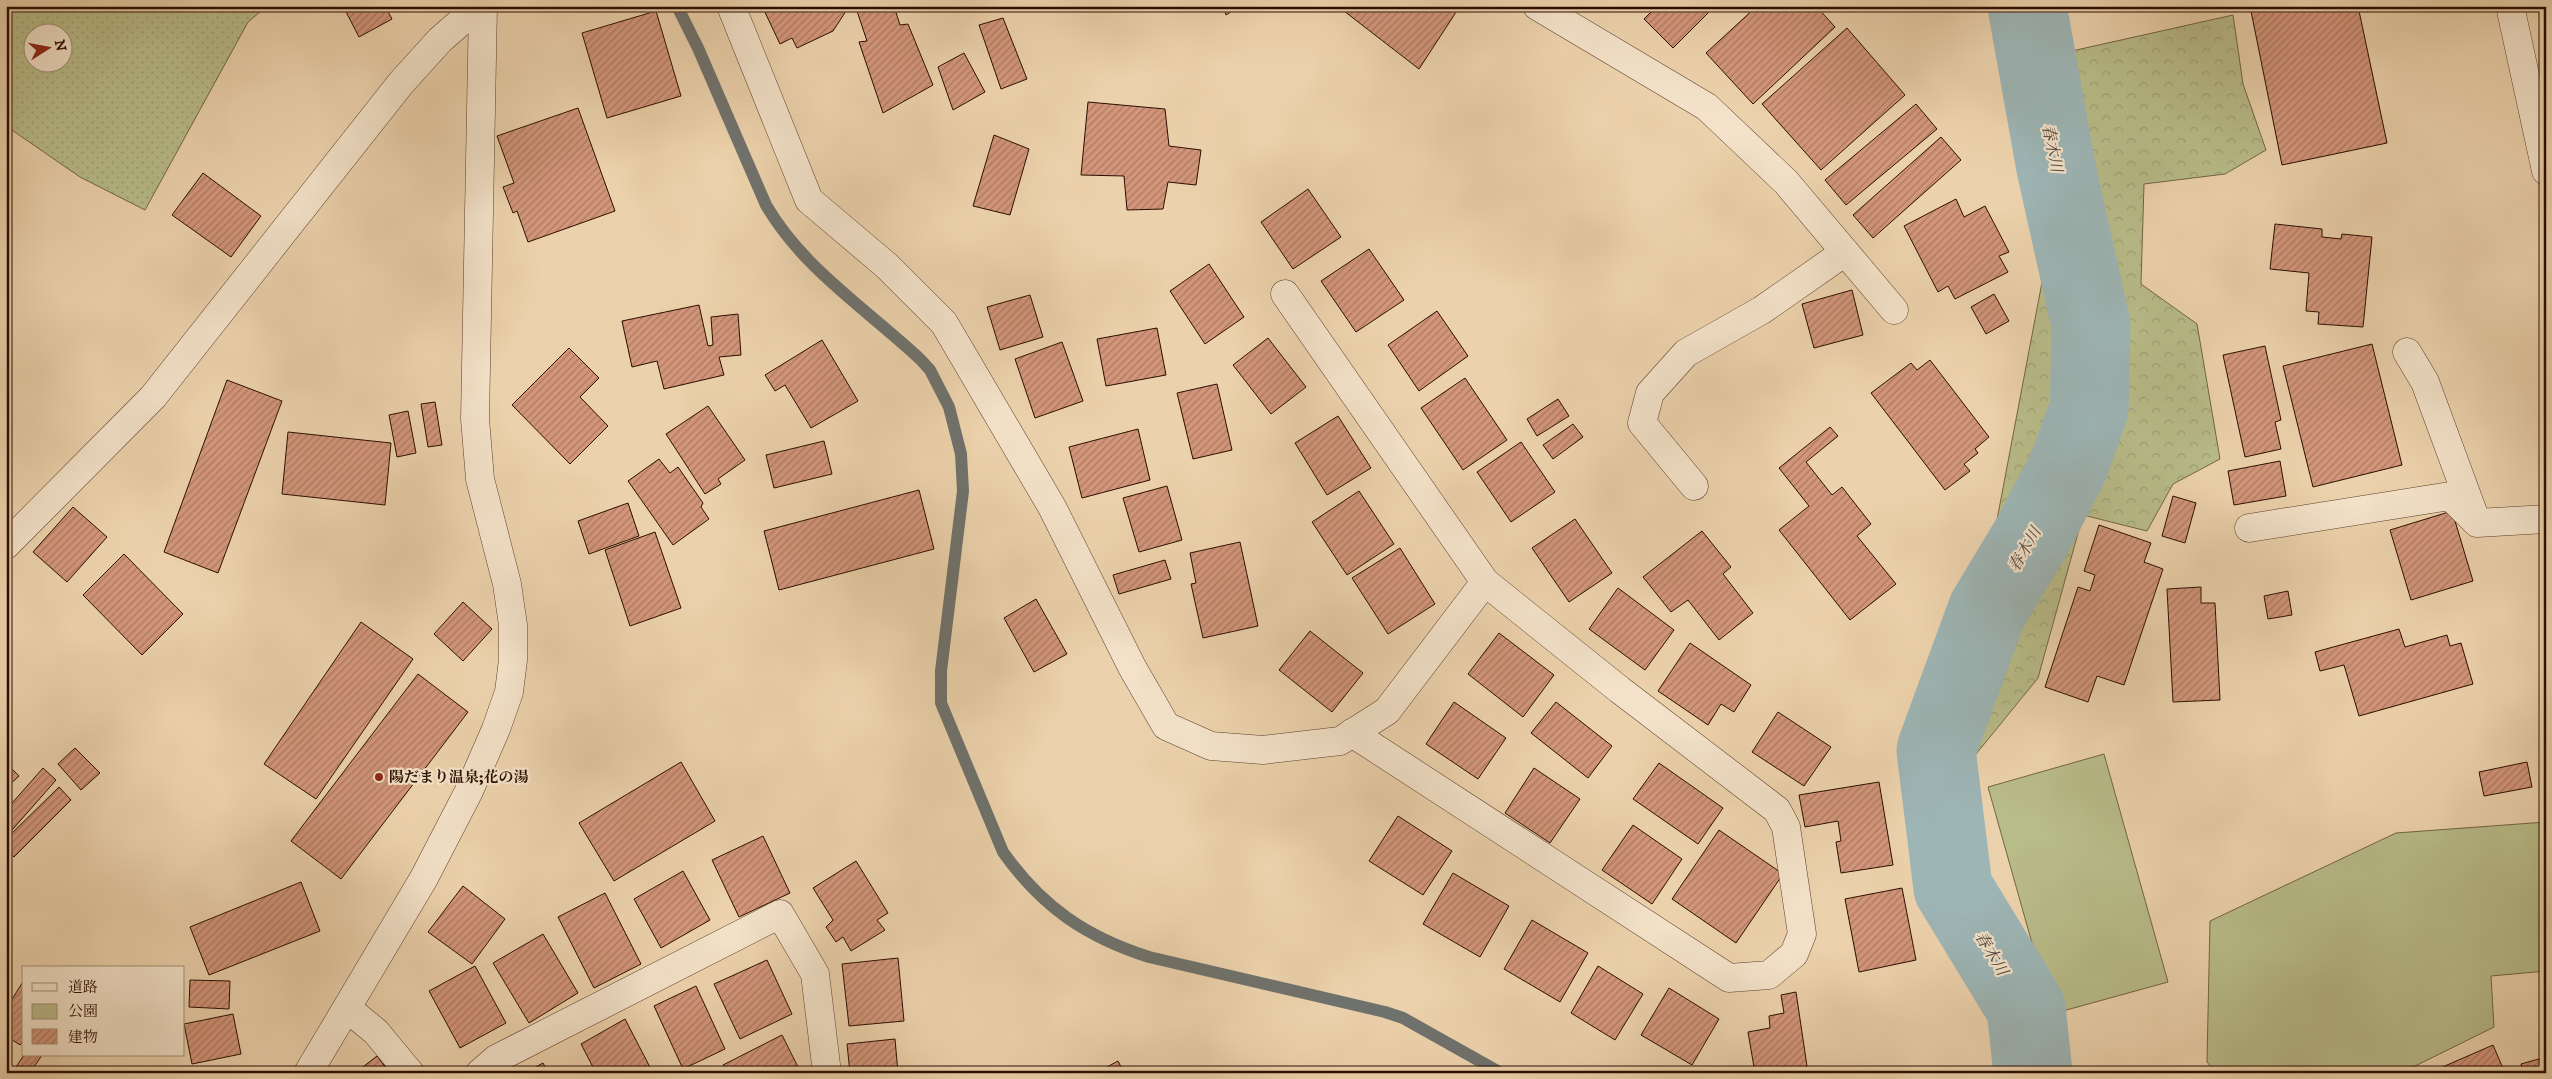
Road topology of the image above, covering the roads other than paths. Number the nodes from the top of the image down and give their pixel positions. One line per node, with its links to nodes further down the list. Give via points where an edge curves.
1 (479, 6): 15 (street, via 440,40 401,83 153,397)
2 (483, 6): 18 (street, via 475,419 480,478 507,584 513,625 513,660 508,692 496,729 469,792 424,878)
3 (731, 6): 17 (street, via 809,200 887,266 944,323 1052,506 1132,667 1166,726 1211,746 1263,750 1340,740)
4 (1537, 6): 7 (street, via 1707,107 1786,182)
5 (2510, 6): 6 (street)
6 (2546, 170)
7 (1845, 252): 9 (street); 11 (street, via 1762,310 1686,353 1650,393 1642,423)
8 (1285, 294): 16 (street)
9 (1894, 310)
10 (2407, 352): 13 (street, via 2425,382)
11 (1694, 486)
12 (2546, 519): 13 (street)
13 (2478, 523): 14 (street, via 2450,496)
14 (2249, 528)
15 (6, 545)
16 (1485, 582): 17 (street, via 1387,712); 17 (street, via 1777,810 1786,827 1802,934 1794,954 1769,975 1729,978)
17 (1352, 733)
18 (347, 1008): 19 (street); 20 (street, via 376,1032)
19 (308, 1073)
20 (410, 1073)
21 (480, 1073): 22 (street, via 496,1059 780,914 815,974)
22 (827, 1073)

